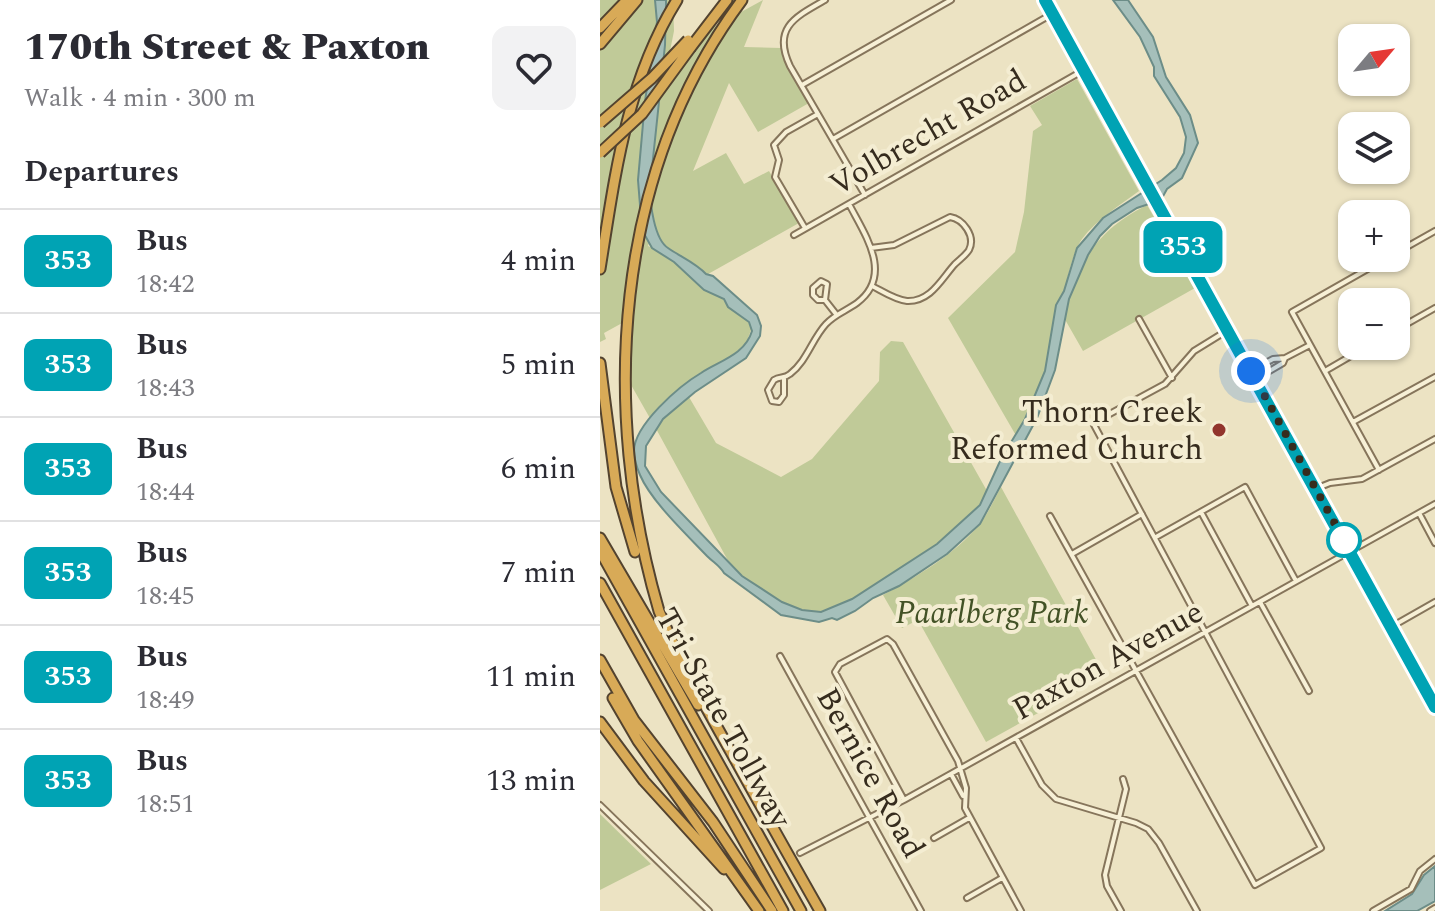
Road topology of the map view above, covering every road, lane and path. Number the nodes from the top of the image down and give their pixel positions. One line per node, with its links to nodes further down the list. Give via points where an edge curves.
1 (627, 0): 10 (highway)
2 (637, 0): 11 (highway)
3 (677, 0): 26 (highway, via 656,36 628,111)
4 (724, 0): 12 (highway)
5 (742, 0): 60 (highway, via 689,85 658,151 630,250 619,330 618,422 631,518)
6 (825, 0): 14 (street, via 796,17 784,35 785,55)
7 (951, 0): 14 (street)
8 (1045, 0): 9 (street)
9 (1052, 14): 13 (street); 17 (street)
10 (600, 28)
11 (600, 44)
12 (689, 44): 16 (highway, bridge); 18 (highway, bridge, via 642,114)
13 (1084, 70): 19 (street, Volbrecht Road); 34 (street)
14 (802, 85): 15 (street)
15 (818, 114): 17 (street); 21 (street, via 774,145 779,160 775,177)
16 (600, 123)
17 (833, 139): 19 (street)
18 (600, 153)
19 (865, 195): 20 (street, Volbrecht Road)
20 (849, 204): 21 (street, Volbrecht Road); 25 (street)
21 (805, 228): 23 (street, Volbrecht Road)
22 (1435, 232): 24 (street)
23 (794, 235)
24 (1410, 245)
25 (871, 248): 28 (street, via 876,268); 28 (street, via 889,247 945,218 958,218 968,232 970,248 922,297 908,301)
26 (600, 269)
27 (1362, 272): 35 (street, via 1292,312)
28 (872, 286): 31 (street, via 857,303)
29 (825, 300): 29 (street, via 827,284 821,281 812,292); 31 (street)
30 (1435, 308): 33 (street)
31 (836, 314): 42 (street)
32 (1139, 319): 43 (street)
33 (1410, 322)
34 (1228, 330): 39 (street); 43 (street, via 1199,347)
35 (1310, 345): 36 (street); 40 (street)
36 (1285, 358): 39 (street); 44 (street)
37 (1343, 360): 40 (street)
38 (600, 363): 60 (highway, via 616,487 632,546)
39 (1251, 371): 44 (street)
40 (1324, 371): 45 (street)
41 (1435, 377): 45 (street)
42 (784, 378): 42 (street, via 777,378 768,390 776,403 784,395)
43 (1172, 378): 52 (street, via 1093,423)
44 (1256, 379): 48 (street)
45 (1353, 422): 47 (street)
46 (1435, 439): 47 (street)
47 (1379, 470): 48 (street)
48 (1315, 489): 58 (street)
49 (1435, 504): 51 (street, Paxton Avenue)
50 (1201, 512): 54 (street); 61 (street, via 1245,487); 65 (street)
51 (1419, 513): 56 (street); 58 (street, Paxton Avenue)
52 (1142, 514): 54 (street); 59 (street)
53 (1050, 516): 59 (street)
54 (1155, 537): 67 (street)
55 (600, 538): 78 (highway)
56 (1435, 543)
57 (600, 551): 95 (highway, Tri-State Tollway)
58 (1350, 552): 61 (street, Paxton Avenue); 66 (street)
59 (1072, 554): 71 (street)
60 (646, 572): 78 (highway, via 679,655)
61 (1296, 581): 63 (street, Paxton Avenue)
62 (600, 583): 94 (highway, Tri-State Tollway)
63 (1260, 602): 65 (street, Paxton Avenue); 72 (street)
64 (1435, 602): 66 (street)
65 (1252, 606): 67 (street, Paxton Avenue)
66 (1391, 627): 73 (street)
67 (1207, 631): 71 (street, Paxton Avenue); 71 (street, via 1321,848 1255,885)
68 (780, 656): 83 (street, Bernice Road)
69 (600, 660): 93 (highway, via 634,720 713,822)
70 (600, 670): 92 (highway, via 638,741)
71 (1136, 670): 75 (street, Paxton Avenue)
72 (1309, 691)
73 (1435, 707)
74 (600, 722): 92 (highway, via 628,762)
75 (1016, 738): 76 (street, Paxton Avenue); 85 (street, via 1042,785 1056,799)
76 (960, 769): 77 (street, Paxton Avenue); 80 (street); 81 (street, via 889,639 883,640 835,669)
77 (951, 774): 80 (street); 81 (street, Paxton Avenue)
78 (746, 778): 96 (highway)
79 (1123, 779): 85 (street, via 1126,789)
80 (964, 798): 84 (street)
81 (904, 800): 83 (street, Paxton Avenue)
82 (600, 805): 91 (street)
83 (871, 818): 87 (street, Paxton Avenue); 97 (street, Bernice Road)
84 (969, 818): 86 (street); 89 (street)
85 (1119, 818): 99 (street, via 1105,875); 100 (street, via 1142,825 1156,837)
86 (934, 838)
87 (800, 853)
88 (1435, 859): 101 (street, via 1420,871 1411,889)
89 (1002, 878): 90 (street); 98 (street)
90 (967, 898)
91 (706, 910)
92 (757, 911)
93 (772, 911)
94 (783, 911)
95 (801, 911)
96 (820, 911)
97 (921, 911)
98 (1021, 911)
99 (1121, 911)
100 (1197, 911)
101 (1373, 911)

